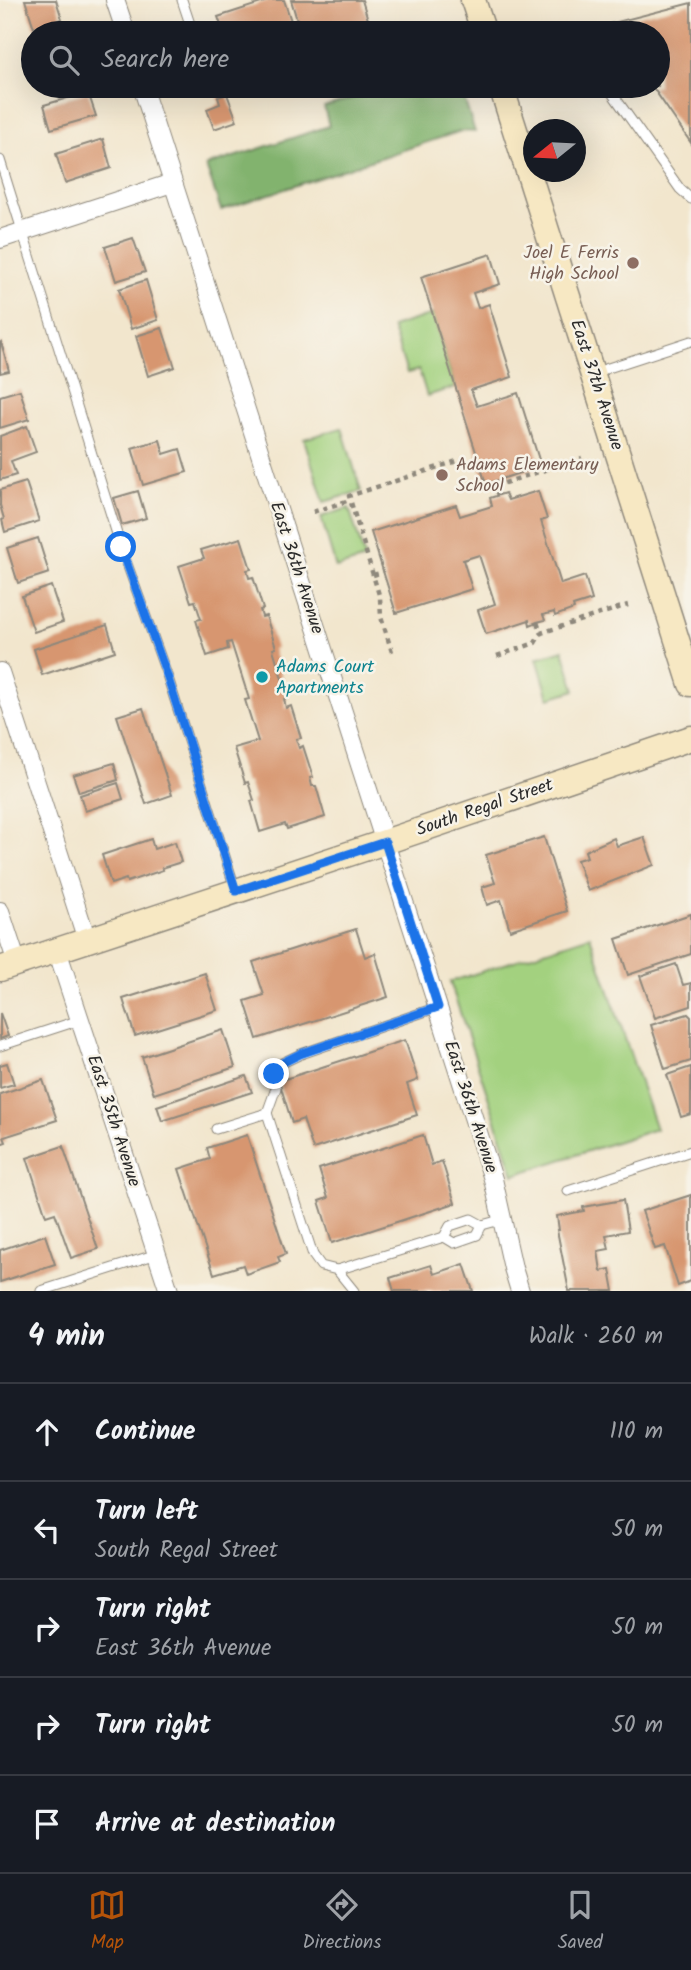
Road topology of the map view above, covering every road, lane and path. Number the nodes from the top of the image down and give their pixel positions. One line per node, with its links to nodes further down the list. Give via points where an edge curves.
1 (116, 0): 4 (street)
2 (182, 0): 5 (lane)
3 (473, 0): 6 (main road)
4 (122, 21)
5 (189, 21)
6 (480, 21)
7 (151, 98): 11 (street, East 36th Avenue)
8 (504, 98): 16 (main road, East 37th Avenue)
9 (616, 98): 12 (lane)
10 (0, 160): 13 (lane)
11 (172, 183): 13 (street); 32 (street, East 36th Avenue)
12 (691, 199)
13 (23, 232): 14 (street); 33 (lane, via 121,547)
14 (0, 239)
15 (691, 341): 16 (lane)
16 (592, 373): 30 (main road, East 37th Avenue)
17 (582, 458): 19 (path, via 495,486)
18 (457, 461): 20 (path, via 349,496)
19 (498, 496)
20 (350, 500): 21 (path); 23 (path)
21 (313, 512)
22 (384, 572): 23 (path)
23 (373, 575): 27 (path)
24 (628, 605): 26 (path)
25 (537, 622): 26 (path)
26 (541, 633): 28 (path, via 535,643)
27 (392, 652)
28 (497, 656)
29 (0, 672): 35 (street)
30 (691, 684)
31 (691, 738): 32 (main road, South Regal Street)
32 (385, 842): 33 (main road, South Regal Street); 38 (street, East 36th Avenue)
33 (236, 891): 35 (main road, South Regal Street)
34 (0, 911): 37 (street)
35 (87, 940): 36 (main road, South Regal Street)
36 (57, 950): 37 (main road, South Regal Street); 39 (street, East 35th Avenue)
37 (9, 966)
38 (438, 1007): 41 (lane, via 282,1063 274,1074 276,1088); 45 (street, East 36th Avenue)
39 (80, 1020): 40 (lane); 48 (street, East 35th Avenue)
40 (0, 1046)
41 (267, 1113): 42 (lane); 49 (lane, via 313,1255 321,1266)
42 (216, 1129)
43 (691, 1151): 44 (lane)
44 (568, 1191)
45 (503, 1219): 46 (lane); 53 (street, East 36th Avenue)
46 (482, 1225): 47 (lane, via 477,1235 454,1242); 47 (lane, via 471,1219 450,1226)
47 (444, 1237): 49 (lane)
48 (157, 1254): 50 (lane); 51 (street, East 35th Avenue)
49 (337, 1270): 52 (lane)
50 (41, 1291)
51 (169, 1291)
52 (354, 1291)
53 (520, 1291)

